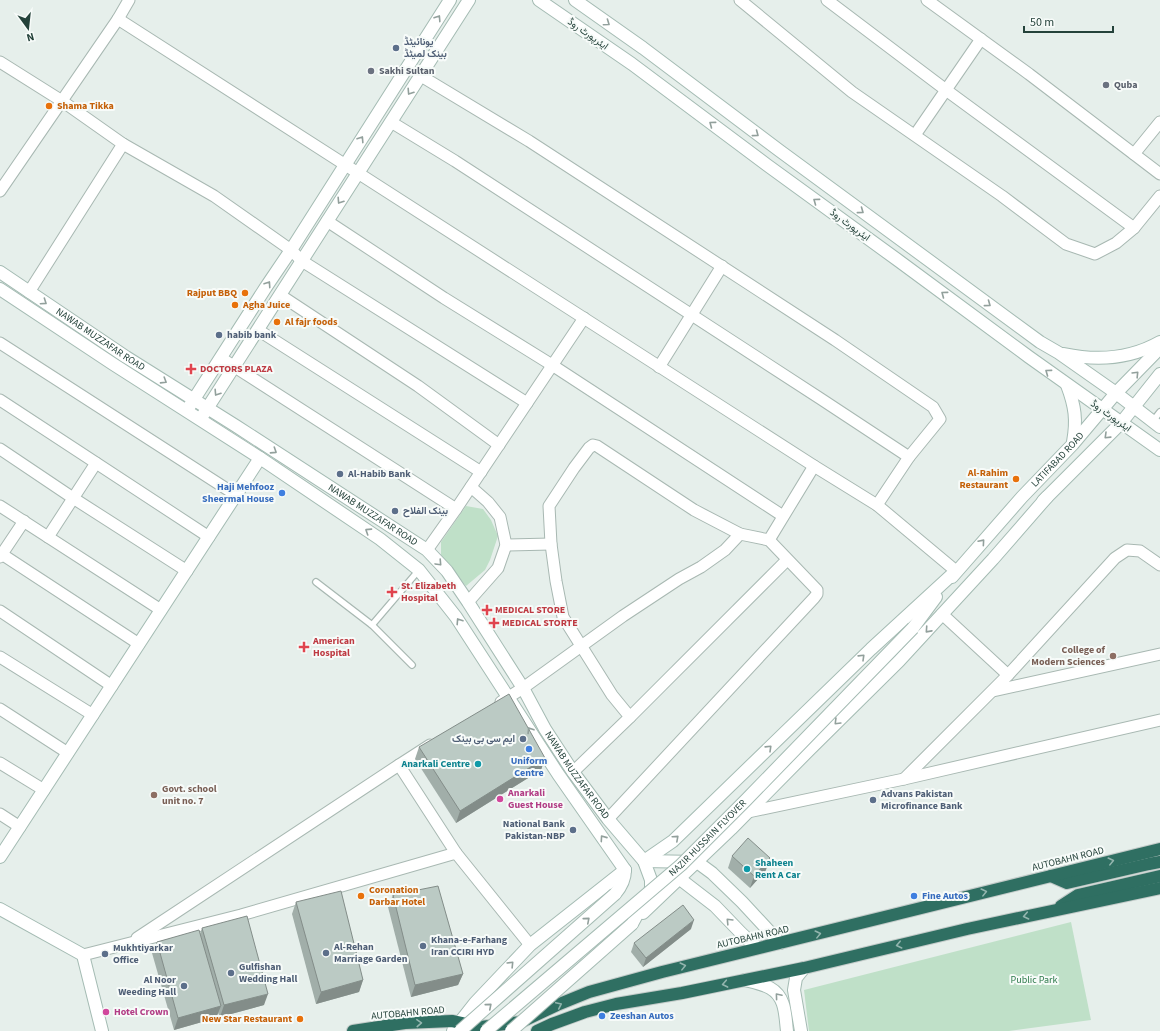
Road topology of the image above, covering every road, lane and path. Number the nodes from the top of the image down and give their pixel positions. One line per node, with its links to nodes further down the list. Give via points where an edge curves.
1 (129, 0): 9 (street)
2 (450, 0): 20 (street, one-way to 2)
3 (469, 0): 12 (street)
4 (539, 0): 46 (street, ایئرپورٹ روڈ, one-way to 4, via 632,64)
5 (575, 0): 40 (street, ایئرپورٹ روڈ, one-way to 40, via 1034,338)
6 (828, 0): 13 (street)
7 (927, 0): 10 (street)
8 (744, 1): 17 (street, via 852,92)
9 (118, 19): 14 (street); 20 (street)
10 (981, 39): 13 (street); 19 (street)
11 (0, 62): 14 (street)
12 (421, 76): 15 (street, one-way to 15); 29 (street, via 529,141)
13 (946, 90): 17 (street); 26 (street)
14 (62, 101): 18 (street); 23 (street)
15 (391, 122): 21 (street); 34 (street)
16 (1160, 122): 19 (street)
17 (915, 135): 26 (street, via 1066,244 1095,254 1116,243)
18 (123, 144): 27 (street, via 214,196); 32 (street)
19 (1134, 154): 22 (street)
20 (345, 164): 21 (street); 27 (street)
21 (358, 172): 25 (street, one-way to 25); 35 (street)
22 (1160, 174)
23 (0, 191)
24 (1160, 196): 26 (street)
25 (327, 221): 28 (street); 42 (street)
26 (1134, 228)
27 (291, 250): 28 (street); 41 (street, one-way to 27)
28 (302, 261): 33 (street); 50 (street)
29 (722, 266): 34 (street); 63 (street, via 933,407 940,419)
30 (0, 272): 32 (street, NAWAB MUZZAFAR ROAD)
31 (0, 289): 54 (street, NAWAB MUZZAFAR ROAD)
32 (29, 292): 49 (street, NAWAB MUZZAFAR ROAD, one-way to 49)
33 (280, 295): 36 (street); 59 (street, via 418,386)
34 (692, 315): 44 (street); 63 (street)
35 (584, 318): 42 (street); 44 (street)
36 (258, 330): 43 (street); 66 (street)
37 (1160, 342): 40 (street, via 1130,354 1106,358 1082,358)
38 (0, 343): 68 (street)
39 (1160, 348): 47 (street, LATIFABAD ROAD, one-way to 39)
40 (1059, 353): 47 (street, ایئرپورٹ روڈ)
41 (220, 358): 43 (street); 49 (street)
42 (552, 365): 50 (street); 74 (street)
43 (234, 367): 52 (street, one-way to 52); 73 (street)
44 (659, 367): 65 (street)
45 (1160, 374): 51 (street, LATIFABAD ROAD)
46 (1066, 385): 53 (street, ایئرپورٹ روڈ); 58 (street, via 1076,414)
47 (1116, 393): 51 (street, ایئرپورٹ روڈ); 53 (street, LATIFABAD ROAD)
48 (0, 400): 64 (street)
49 (194, 400): 52 (street, NAWAB MUZZAFAR ROAD); 54 (street)
50 (526, 403): 59 (street)
51 (1133, 407): 56 (street, ایئرپورٹ روڈ); 57 (street, LATIFABAD ROAD)
52 (208, 408): 55 (street); 82 (street, NAWAB MUZZAFAR ROAD, one-way to 82)
53 (1103, 409): 57 (street, ایئرپورٹ روڈ); 58 (street, LATIFABAD ROAD)
54 (186, 411): 55 (street, NAWAB MUZZAFAR ROAD)
55 (200, 420): 62 (street, NAWAB MUZZAFAR ROAD)
56 (1158, 420)
57 (1121, 422): 61 (street, ایئرپورٹ روڈ); 69 (street, LATIFABAD ROAD, one-way to 69)
58 (1073, 444): 88 (street, LATIFABAD ROAD, one-way to 58)
59 (499, 445): 66 (street)
60 (0, 449): 70 (street)
61 (1160, 450)
62 (260, 458): 68 (street); 86 (street, NAWAB MUZZAFAR ROAD, one-way to 62, via 380,539)
63 (909, 458): 71 (street)
64 (96, 463): 70 (street); 78 (street)
65 (814, 466): 71 (street); 74 (street)
66 (481, 472): 67 (street)
67 (471, 487): 73 (street); 81 (street, via 500,517)
68 (236, 495): 78 (street)
69 (1048, 497): 93 (street); 95 (street)
70 (73, 498): 77 (street); 87 (street)
71 (877, 505): 88 (street)
72 (0, 506): 75 (street)
73 (456, 509): 82 (street)
74 (783, 516): 79 (street)
75 (24, 521): 77 (street); 83 (street)
76 (740, 534): 79 (street); 80 (street, via 694,510 593,445 549,506); 97 (street, via 725,550 701,567)
77 (48, 537): 91 (street)
78 (209, 537): 87 (street)
79 (769, 540): 84 (street)
80 (551, 544): 81 (street); 97 (street, via 563,617)
81 (506, 545): 90 (street, via 498,568)
82 (427, 550): 90 (street, NAWAB MUZZAFAR ROAD, one-way to 90, via 447,571)
83 (1, 555): 96 (street)
84 (787, 560): 109 (street); 120 (street, via 813,585 817,594)
85 (1160, 565): 101 (street, via 1140,551 1127,550 1115,558)
86 (419, 570): 94 (lane); 105 (street, NAWAB MUZZAFAR ROAD, one-way to 86, via 456,617)
87 (187, 571): 91 (street)
88 (956, 571): 95 (street); 125 (street, one-way to 88, via 673,841 871,649)
89 (316, 582): 94 (lane)
90 (468, 602): 103 (street, NAWAB MUZZAFAR ROAD)
91 (161, 610): 96 (street)
92 (0, 611): 102 (street)
93 (942, 614): 101 (street); 118 (street, one-way to 118, via 899,661)
94 (372, 626): 100 (lane)
95 (913, 628): 147 (street, NAZIR HUSSAIN FLYOVER, bridge, via 681,865)
96 (139, 644): 102 (street)
97 (581, 645): 103 (street); 109 (street, via 612,695)
98 (1160, 654): 104 (street)
99 (0, 657): 108 (street)
100 (412, 665)
101 (1008, 675): 104 (street)
102 (112, 686): 108 (street)
103 (522, 688): 105 (street); 115 (street, NAWAB MUZZAFAR ROAD)
104 (993, 691): 116 (street)
105 (509, 697): 106 (street); 128 (street, NAWAB MUZZAFAR ROAD, one-way to 105, via 558,774)
106 (492, 707)
107 (0, 709): 112 (street)
108 (93, 716): 112 (street)
109 (630, 718): 115 (street)
110 (1160, 720): 116 (street)
111 (436, 741): 114 (street)
112 (68, 753): 117 (street)
113 (0, 762): 117 (street)
114 (399, 765): 123 (street); 137 (street)
115 (573, 772): 120 (street, NAWAB MUZZAFAR ROAD)
116 (904, 779): 118 (street)
117 (44, 790): 121 (street)
118 (748, 812): 126 (street)
119 (0, 814): 121 (street)
120 (608, 819): 125 (street, NAWAB MUZZAFAR ROAD)
121 (20, 827): 124 (street)
122 (1160, 849): 129 (highway, AUTOBAHN ROAD, one-way to 122)
123 (456, 853): 137 (street, via 241,915); 139 (street)
124 (0, 857)
125 (644, 861): 126 (street); 132 (street)
126 (697, 862): 131 (street); 138 (street, via 742,902)
127 (1160, 862): 129 (highway, via 1067,883)
128 (625, 870): 139 (street); 144 (street, one-way to 128, bridge, via 615,894 623,882)
129 (1051, 876): 138 (highway, AUTOBAHN ROAD, one-way to 129)
130 (1160, 876): 135 (highway, via 1078,895)
131 (680, 879): 132 (street); 136 (street); 140 (street, one-way to 131, via 715,906)
132 (651, 880): 136 (street, via 647,900)
133 (1160, 888): 135 (highway)
134 (0, 909): 141 (street)
135 (1054, 910): 142 (highway, one-way to 142)
136 (632, 924): 148 (street, bridge)
137 (129, 943): 141 (street)
138 (780, 943): 140 (highway, AUTOBAHN ROAD)
139 (530, 945): 144 (street, one-way to 139, via 475,1003)
140 (757, 948): 144 (highway, AUTOBAHN ROAD, one-way to 140, via 521,1022 589,992)
141 (83, 955): 145 (street)
142 (804, 968): 143 (highway); 151 (street, via 796,978 794,990)
143 (745, 980): 149 (highway, one-way to 149, via 616,1004 586,1012); 150 (street, one-way to 143, via 780,996 770,988)
144 (458, 1028): 146 (highway, AUTOBAHN ROAD, one-way to 144, via 405,1023 452,1021)
145 (102, 1031)
146 (353, 1031)
147 (486, 1031)
148 (511, 1031)
149 (537, 1031)
150 (787, 1031)
151 (801, 1031)

